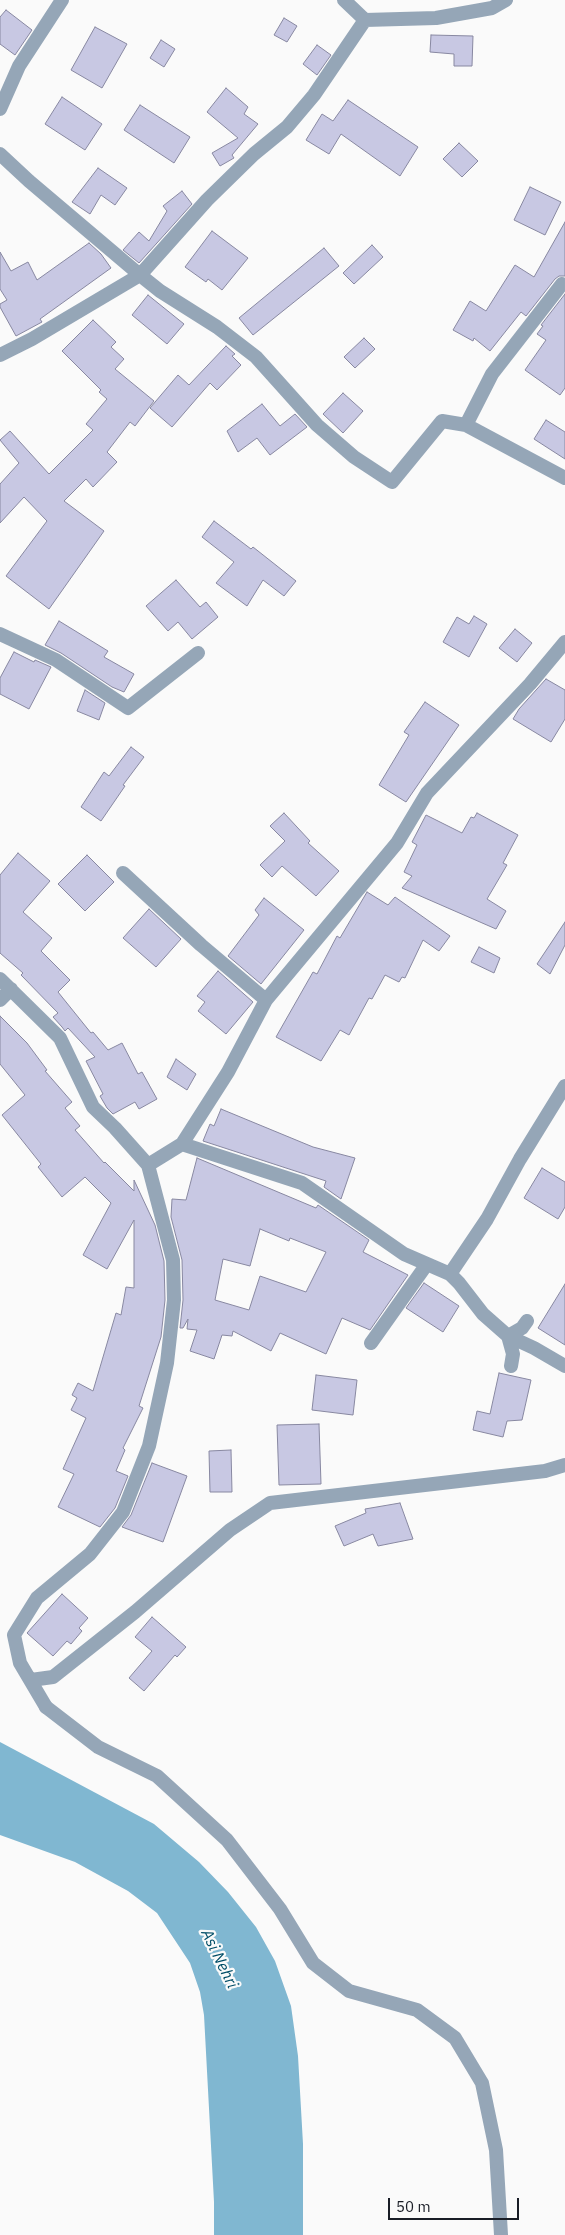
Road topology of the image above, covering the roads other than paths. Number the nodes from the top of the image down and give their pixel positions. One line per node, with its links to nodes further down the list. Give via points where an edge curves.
1 (62, 0): 5 (street, via 19,66)
2 (344, 0): 4 (street)
3 (506, 0): 4 (street, via 492,8 436,18)
4 (365, 20): 7 (street, via 314,95 287,126 207,200)
5 (0, 109)
6 (0, 154): 7 (street)
7 (140, 274): 9 (street); 10 (street, via 256,357 317,425 354,457 392,482 442,421)
8 (562, 284): 10 (street, via 492,374)
9 (0, 355)
10 (466, 425): 11 (street)
11 (565, 478)
12 (0, 634): 14 (street, via 56,660 128,708)
13 (565, 642): 19 (street, via 530,684 426,793 396,843)
14 (198, 654)
15 (123, 873): 19 (street)
16 (0, 979): 17 (street)
17 (11, 989): 18 (street); 22 (street, via 60,1038 93,1107)
18 (0, 1000)
19 (266, 1000): 21 (street, via 228,1072)
20 (565, 1086): 24 (street, via 520,1158 487,1220)
21 (182, 1144): 22 (street); 23 (street, via 302,1183 404,1254)
22 (148, 1166): 31 (street, via 173,1260 174,1300 167,1363 149,1446 123,1512 90,1554 37,1598 14,1635 20,1663)
23 (428, 1264): 24 (street); 27 (street)
24 (450, 1274): 26 (street, via 483,1314)
25 (527, 1321): 26 (street)
26 (508, 1336): 28 (street, via 513,1354); 29 (street)
27 (371, 1344)
28 (511, 1366)
29 (565, 1366)
30 (565, 1466): 31 (street, via 270,1503 230,1530 53,1677)
31 (31, 1680): 32 (street, via 46,1706 98,1747 157,1776 227,1840 280,1909 313,1963 349,1991 417,2010 455,2038 482,2083 496,2150)
32 (501, 2235)

